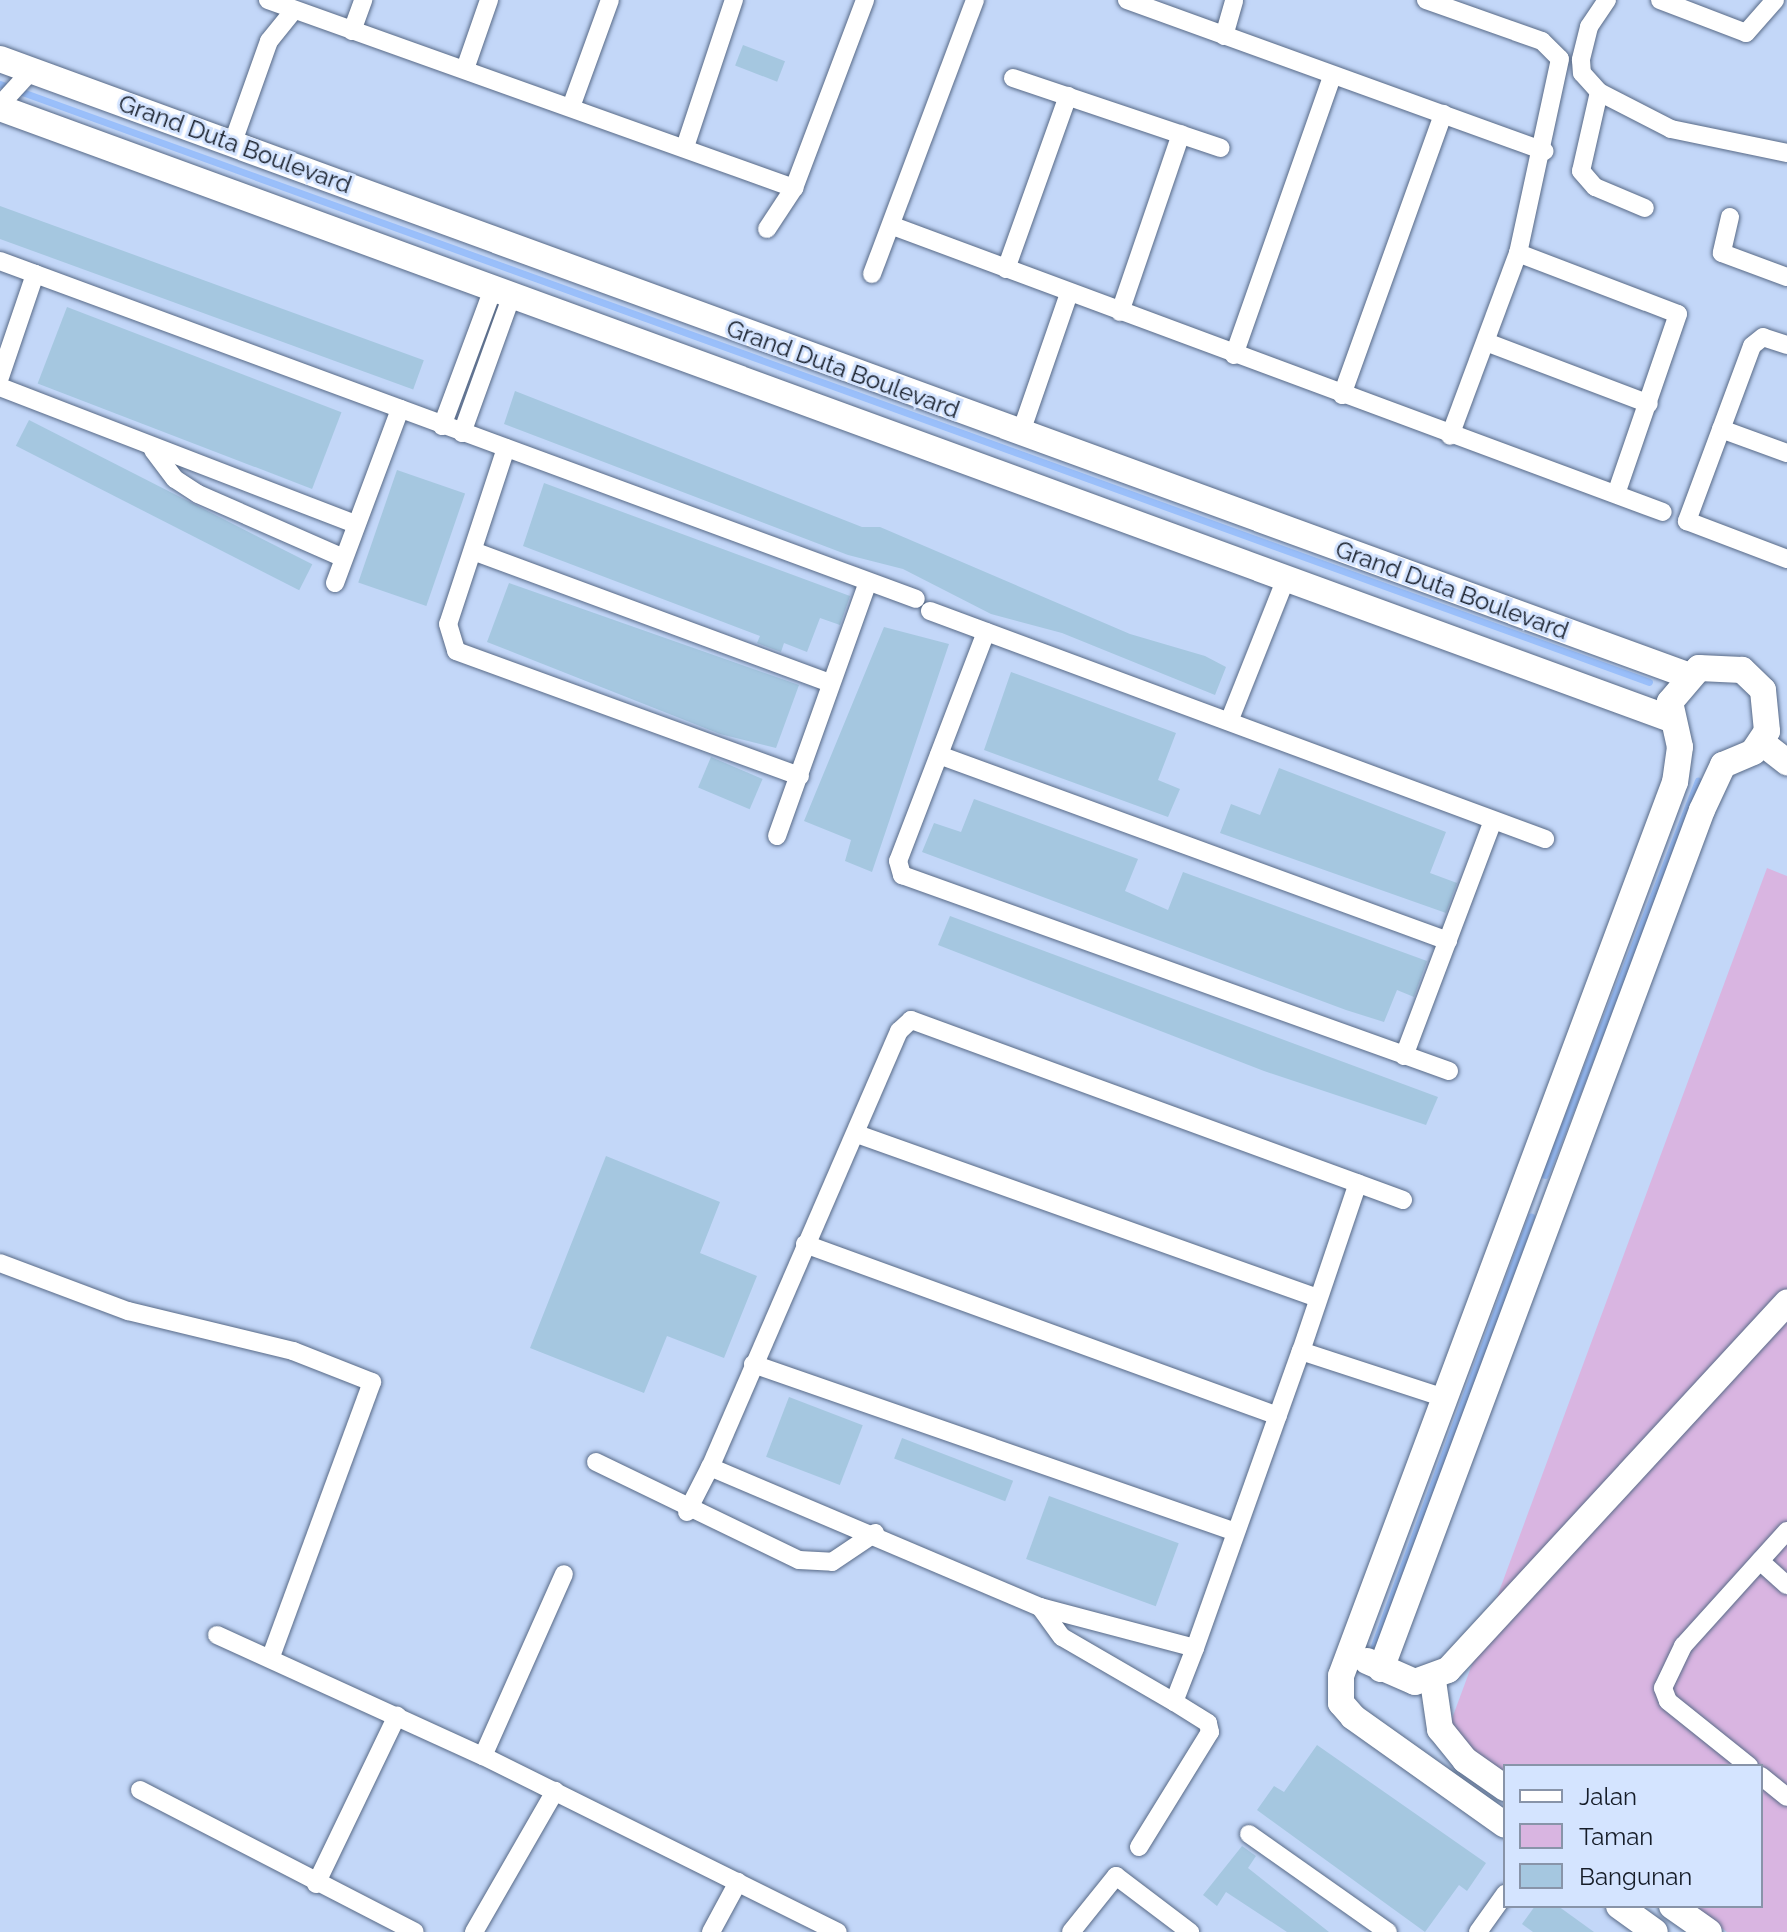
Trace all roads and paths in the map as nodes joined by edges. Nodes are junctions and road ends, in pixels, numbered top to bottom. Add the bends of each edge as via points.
1 (268, 0) edge
2 (363, 0) edge
3 (489, 0) edge
4 (610, 0) edge
5 (734, 0) edge
6 (865, 0) edge
7 (975, 0) edge
8 (1127, 0) edge
9 (1234, 0) edge
10 (1426, 0) edge
11 (1607, 0) edge
12 (1660, 0) edge
13 (1775, 0) edge
14 (294, 10) junction
15 (352, 31) junction
16 (1224, 36) junction
17 (0, 59) edge
18 (465, 69) junction
19 (27, 75) junction
20 (1332, 76) junction
21 (1013, 78) dead end
22 (1599, 92) junction
23 (1068, 96) junction
24 (3, 103) edge
25 (571, 107) junction
26 (1443, 114) junction
27 (1181, 134) junction
28 (233, 142) junction
29 (685, 147) junction
30 (1221, 148) dead end
31 (1545, 151) junction
32 (1787, 153) edge
33 (794, 188) junction
34 (1645, 208) dead end
35 (1730, 217) dead end
36 (893, 226) junction
37 (767, 229) dead end
38 (1518, 253) junction
39 (0, 261) edge
40 (1006, 269) junction
41 (35, 274) junction
42 (872, 274) dead end
43 (1787, 277) edge
44 (502, 292) junction
45 (1069, 293) junction
46 (1120, 312) junction
47 (1486, 342) junction
48 (1787, 345) edge
49 (1234, 355) junction
50 (777, 368) junction
51 (0, 377) edge
52 (0, 387) edge
53 (1342, 395) junction
54 (1649, 404) junction
55 (400, 409) junction
56 (442, 426) junction
57 (1721, 429) junction
58 (1021, 432) junction
59 (462, 433) junction
60 (1450, 436) junction
61 (506, 448) junction
62 (153, 450) junction
63 (1787, 453) edge
64 (1616, 494) junction
65 (1663, 512) dead end
66 (355, 524) junction
67 (473, 551) junction
68 (344, 558) junction
69 (1787, 559) edge
70 (1287, 576) junction
71 (868, 582) junction
72 (335, 583) dead end
73 (986, 632) junction
74 (1687, 675) junction
75 (830, 683) junction
76 (1668, 718) junction
77 (1230, 719) junction
78 (1761, 742) junction
79 (939, 755) junction
80 (1787, 762) edge
81 (800, 776) junction
82 (1493, 821) junction
83 (777, 836) dead end
84 (1545, 839) dead end
85 (1448, 941) junction
86 (1404, 1056) junction
87 (1449, 1071) dead end
88 (857, 1134) junction
89 (1358, 1183) junction
90 (1537, 1193) junction
91 (1403, 1200) dead end
92 (805, 1244) junction
93 (0, 1263) edge
94 (1318, 1298) junction
95 (1787, 1303) edge
96 (1301, 1351) junction
97 (753, 1364) junction
98 (1445, 1398) junction
99 (1278, 1416) junction
100 (596, 1462) dead end
101 (710, 1467) junction
102 (687, 1512) junction
103 (1787, 1531) edge
104 (1236, 1532) junction
105 (875, 1533) junction
106 (1760, 1561) junction
107 (564, 1574) dead end
108 (1787, 1585) edge
109 (1040, 1607) junction
110 (217, 1635) dead end
111 (1195, 1648) junction
112 (1350, 1651) junction
113 (271, 1657) junction
114 (1381, 1669) junction
115 (1433, 1681) junction
116 (1174, 1702) junction
117 (397, 1716) junction
118 (483, 1756) junction
119 (1747, 1764) edge
120 (1763, 1778) edge
121 (1503, 1787) edge
122 (140, 1790) dead end
123 (555, 1791) junction
124 (1787, 1797) edge
125 (1503, 1824) edge
126 (1249, 1834) dead end
127 (1139, 1847) dead end
128 (738, 1882) junction
129 (316, 1884) junction
130 (1503, 1897) edge
131 (1622, 1908) edge
132 (1675, 1908) edge
133 (415, 1932) edge
134 (474, 1932) edge
135 (711, 1932) edge
136 (838, 1932) edge
137 (1071, 1932) edge
138 (1190, 1932) edge
139 (1388, 1932) edge
140 (1478, 1932) edge
141 (1655, 1932) edge
142 (1709, 1932) edge

1 - 14 street
2 - 15 street
3 - 18 street
4 - 25 street
5 - 29 street
6 - 33 street
7 - 36 street
8 - 16 street
9 - 16 street
10 - 31 street via 1553,48 1560,71
11 - 22 street via 1589,27 1581,60 1582,73
12 - 13 street via 1746,33
14 - 15 street
14 - 28 street via 269,41
15 - 18 street
16 - 20 street
17 - 19 street, Grand Duta Boulevard
18 - 25 street
19 - 24 street
19 - 28 street, Grand Duta Boulevard
20 - 26 street
20 - 49 street
21 - 23 street
22 - 32 street via 1671,129
22 - 34 street via 1581,171 1595,187
23 - 27 street
23 - 40 street
24 - 44 street, Grand Duta Boulevard
25 - 29 street
26 - 31 street
26 - 53 street
27 - 30 street
27 - 46 street
28 - 50 street, Grand Duta Boulevard
29 - 33 street
31 - 38 street
33 - 37 street
35 - 43 street via 1722,253
36 - 40 street
36 - 42 street
38 - 47 street
38 - 54 street via 1678,314
39 - 41 street
40 - 45 street
41 - 51 street
41 - 55 street
44 - 50 street, Grand Duta Boulevard
44 - 56 street
44 - 59 street
45 - 46 street
45 - 58 street
46 - 49 street
47 - 54 street
47 - 60 street
48 - 57 street via 1756,340
49 - 53 street
50 - 58 street, Grand Duta Boulevard
50 - 70 street, Grand Duta Boulevard
52 - 62 street
53 - 60 street
54 - 64 street
55 - 56 street
55 - 66 street
56 - 59 street
57 - 63 street
57 - 69 street via 1687,521
58 - 74 street, Grand Duta Boulevard
59 - 61 street
60 - 64 street
61 - 67 street
61 - 71 street
62 - 66 street
62 - 68 street via 175,479 198,494
64 - 65 street
66 - 68 street
67 - 75 street
67 - 81 street via 448,624 456,651
68 - 72 street
70 - 76 street, Grand Duta Boulevard
70 - 77 street
71 - 73 street
71 - 75 street
73 - 77 street
73 - 79 street
74 - 76 street
74 - 78 street via 1728,665 1753,678 1768,703
75 - 81 street
76 - 90 street via 1680,747 1675,782
77 - 82 street
78 - 80 street
78 - 90 street via 1723,765
79 - 85 street
79 - 86 street via 898,861 902,875
81 - 83 street
82 - 84 street
82 - 85 street
85 - 86 street
86 - 87 street
88 - 89 street via 899,1031 924,1021
88 - 92 street
88 - 94 street
89 - 91 street
89 - 94 street
90 - 98 street
90 - 114 street
92 - 97 street
92 - 99 street
93 - 113 street via 128,1311 293,1351 370,1379 372,1392
94 - 96 street
95 - 115 street
96 - 98 street
96 - 99 street
97 - 101 street
97 - 104 street
98 - 112 street
99 - 104 street
100 - 102 street
101 - 102 street
101 - 105 street
102 - 105 street via 814,1564 850,1555
103 - 106 street
104 - 111 street
105 - 109 street
106 - 108 street
106 - 119 street via 1683,1646 1663,1688 1668,1701
107 - 118 street
109 - 111 street
109 - 116 street via 1062,1637
110 - 113 street
111 - 116 street
112 - 114 street
112 - 125 street via 1341,1703 1353,1717
113 - 117 street
114 - 115 street via 1405,1680
115 - 121 street via 1440,1729 1465,1760
116 - 127 street via 1208,1723 1210,1732
117 - 118 street
117 - 129 street
118 - 123 street
120 - 124 street
122 - 129 street
123 - 128 street
123 - 134 street
126 - 139 street
128 - 135 street
128 - 136 street
129 - 133 street
130 - 140 street
131 - 141 street
132 - 142 street
137 - 138 street via 1116,1876

